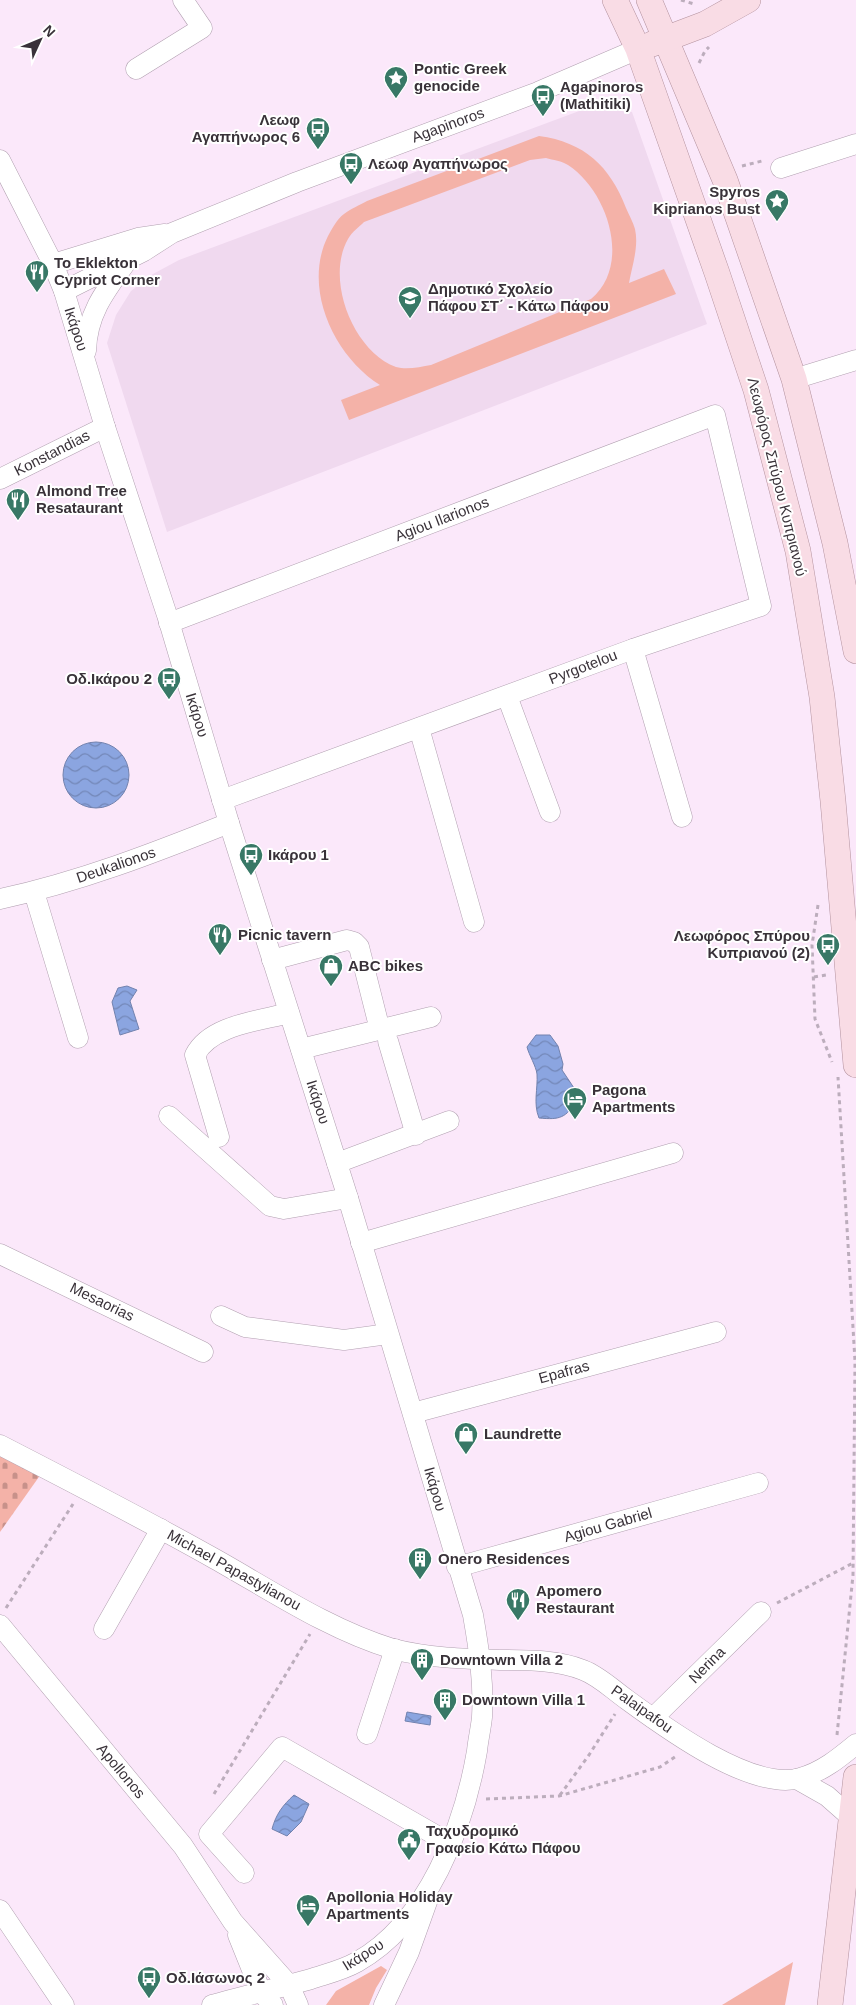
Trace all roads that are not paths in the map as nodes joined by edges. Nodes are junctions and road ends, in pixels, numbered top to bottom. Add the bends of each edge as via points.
1 (183, 0) edge
2 (614, 0) edge
3 (649, 0) edge
4 (748, 0) edge
5 (667, 39) junction
6 (638, 49) junction
7 (136, 69) dead end
8 (856, 144) edge
9 (0, 160) edge
10 (781, 168) dead end
11 (172, 233) junction
12 (128, 260) junction
13 (54, 264) junction
14 (64, 291) junction
15 (86, 360) junction
16 (856, 360) edge
17 (794, 379) junction
18 (714, 415) joint
19 (104, 427) junction
20 (0, 479) edge
21 (169, 623) junction
22 (633, 649) junction
23 (856, 651) edge
24 (507, 696) junction
25 (419, 728) junction
26 (222, 800) junction
27 (550, 812) dead end
28 (682, 817) dead end
29 (229, 823) junction
30 (34, 892) junction
31 (0, 899) edge
32 (474, 922) dead end
33 (272, 960) junction
34 (289, 1013) junction
35 (432, 1017) dead end
36 (384, 1035) junction
37 (78, 1038) dead end
38 (301, 1049) junction
39 (856, 1066) edge
40 (169, 1116) dead end
41 (449, 1121) dead end
42 (416, 1135) junction
43 (219, 1137) dead end
44 (673, 1153) dead end
45 (337, 1163) junction
46 (348, 1198) junction
47 (361, 1243) junction
48 (0, 1254) edge
49 (221, 1316) dead end
50 (716, 1332) dead end
51 (388, 1334) junction
52 (203, 1352) dead end
53 (413, 1413) junction
54 (0, 1445) edge
55 (758, 1483) dead end
56 (161, 1529) junction
57 (458, 1567) junction
58 (761, 1612) road end
59 (1, 1619) edge
60 (104, 1629) dead end
61 (395, 1649) junction
62 (480, 1659) junction
63 (653, 1718) junction
64 (367, 1734) dead end
65 (846, 1741) edge
66 (856, 1777) edge
67 (798, 1779) junction
68 (852, 1818) junction
69 (451, 1844) junction
70 (244, 1873) dead end
71 (437, 1874) junction
72 (0, 1910) edge
73 (233, 1922) junction
74 (289, 1985) junction
75 (267, 1998) edge
76 (64, 2005) edge
77 (212, 2005) edge
78 (298, 2005) edge
79 (384, 2005) edge
80 (830, 2005) edge

1 - 7 street via 202,28
2 - 6 main road, Λεωφόρος Σπύρου Κυπριανού
3 - 5 main road
4 - 5 main road, Agapinoros via 705,24
5 - 6 main road, Agapinoros
5 - 17 main road via 725,180
6 - 11 street, Agapinoros via 538,92 297,182
6 - 39 main road, Λεωφόρος Σπύρου Κυπριανού via 756,390 798,551 822,697
8 - 10 street
9 - 13 street, Ικάρου
11 - 12 street, Agapinoros
11 - 13 street, Agapinoros via 138,238
12 - 14 street, Agapinoros
12 - 15 street via 92,316 86,333
13 - 14 street, Ικάρου
14 - 15 street, Ικάρου
15 - 19 street, Ικάρου
16 - 17 street
17 - 23 main road via 835,543
18 - 21 street, Agiou Ilarionos
18 - 22 street, Pyrgotelou via 761,606
19 - 20 street, Konstandias
19 - 21 street, Ικάρου
21 - 26 street, Ικάρου
22 - 24 street, Pyrgotelou
22 - 28 street
24 - 25 street, Pyrgotelou
24 - 27 street
25 - 26 street, Pyrgotelou
25 - 32 street
26 - 29 street, Ικάρου
29 - 30 street, Deukalionos via 144,856
29 - 33 street, Ικάρου
30 - 31 street, Deukalionos
30 - 37 street
33 - 34 street, Ικάρου
33 - 36 street via 347,940 354,942 359,947
34 - 38 street, Ικάρου
34 - 43 street via 224,1030 207,1039 195,1055
35 - 36 street
36 - 38 street
36 - 42 street
38 - 45 street, Ικάρου
40 - 46 street via 270,1206 284,1209
41 - 42 street
42 - 45 street
44 - 47 street
45 - 46 street, Ικάρου
46 - 47 street, Ικάρου
47 - 51 street, Ικάρου
48 - 52 street, Mesaorias
49 - 51 street via 245,1327 344,1340
50 - 53 street, Epafras
51 - 53 street, Ικάρου
53 - 57 street, Ικάρου
54 - 56 street, Michael Papastylianou
55 - 57 street, Agiou Gabriel
56 - 60 street
56 - 61 street, Michael Papastylianou via 320,1618
57 - 62 street, Ικάρου via 473,1616
58 - 63 street, Nerina
59 - 73 street, Apollonos via 183,1846
61 - 62 street, Michael Papastylianou
61 - 64 street
62 - 63 street, Palaipafou via 528,1660 581,1669 597,1676
62 - 69 street, Ικάρου via 482,1718 472,1777
63 - 67 street, Palaipafou via 730,1765 771,1779
65 - 67 street via 826,1767
66 - 68 main road
67 - 68 street via 826,1796
68 - 80 main road
69 - 70 street via 282,1747 209,1834
69 - 71 street, Ικάρου
71 - 74 street, Ικάρου via 398,1929 374,1952 334,1972
71 - 79 street via 409,1952
72 - 76 street
73 - 74 street, Apollonos
73 - 75 street, Apollonos
74 - 75 street, Ικάρου
74 - 78 street, Apollonos
75 - 77 street, Ικάρου

